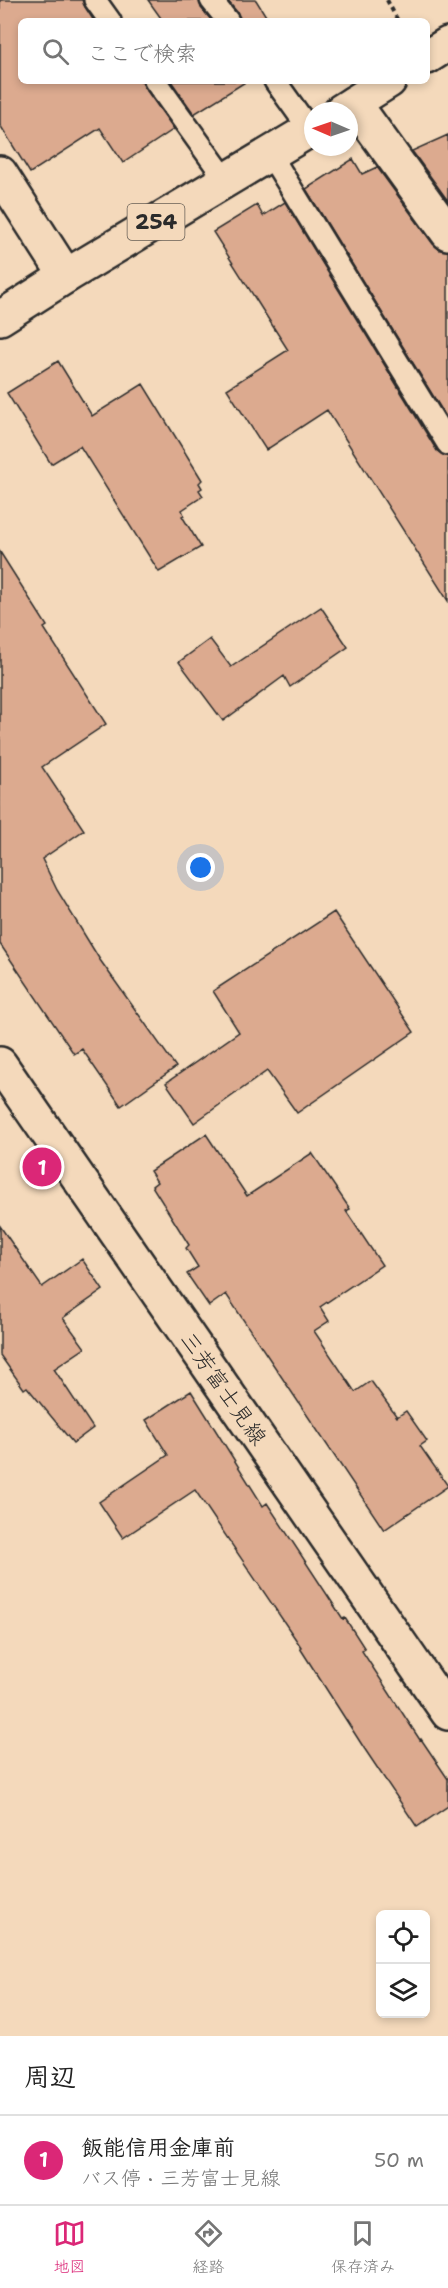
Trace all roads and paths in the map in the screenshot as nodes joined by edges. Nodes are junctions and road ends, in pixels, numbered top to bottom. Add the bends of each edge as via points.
1 (94, 0) edge
2 (212, 0) edge
3 (387, 0) edge
4 (108, 18) edge
5 (226, 18) edge
6 (396, 18) edge
7 (448, 44) edge
8 (430, 55) edge
9 (156, 84) edge
10 (277, 84) edge
11 (384, 84) edge
12 (356, 102) edge
13 (304, 120) edge
14 (358, 120) edge
15 (304, 133) edge
16 (270, 154) junction
17 (0, 173) edge
18 (226, 180) junction
19 (448, 233) edge
20 (66, 276) junction
21 (0, 318) edge
22 (448, 444) edge
23 (0, 1064) edge
24 (448, 1713) edge

1 - 4 lane
2 - 5 lane
3 - 6 path
7 - 8 main road
9 - 18 lane
10 - 13 lane
11 - 12 main road
14 - 19 main road
15 - 16 main road, 254
16 - 18 main road, 254
16 - 22 lane
17 - 20 main road
18 - 20 main road, 254
20 - 21 main road, 254
23 - 24 main road, 三芳富士見線

